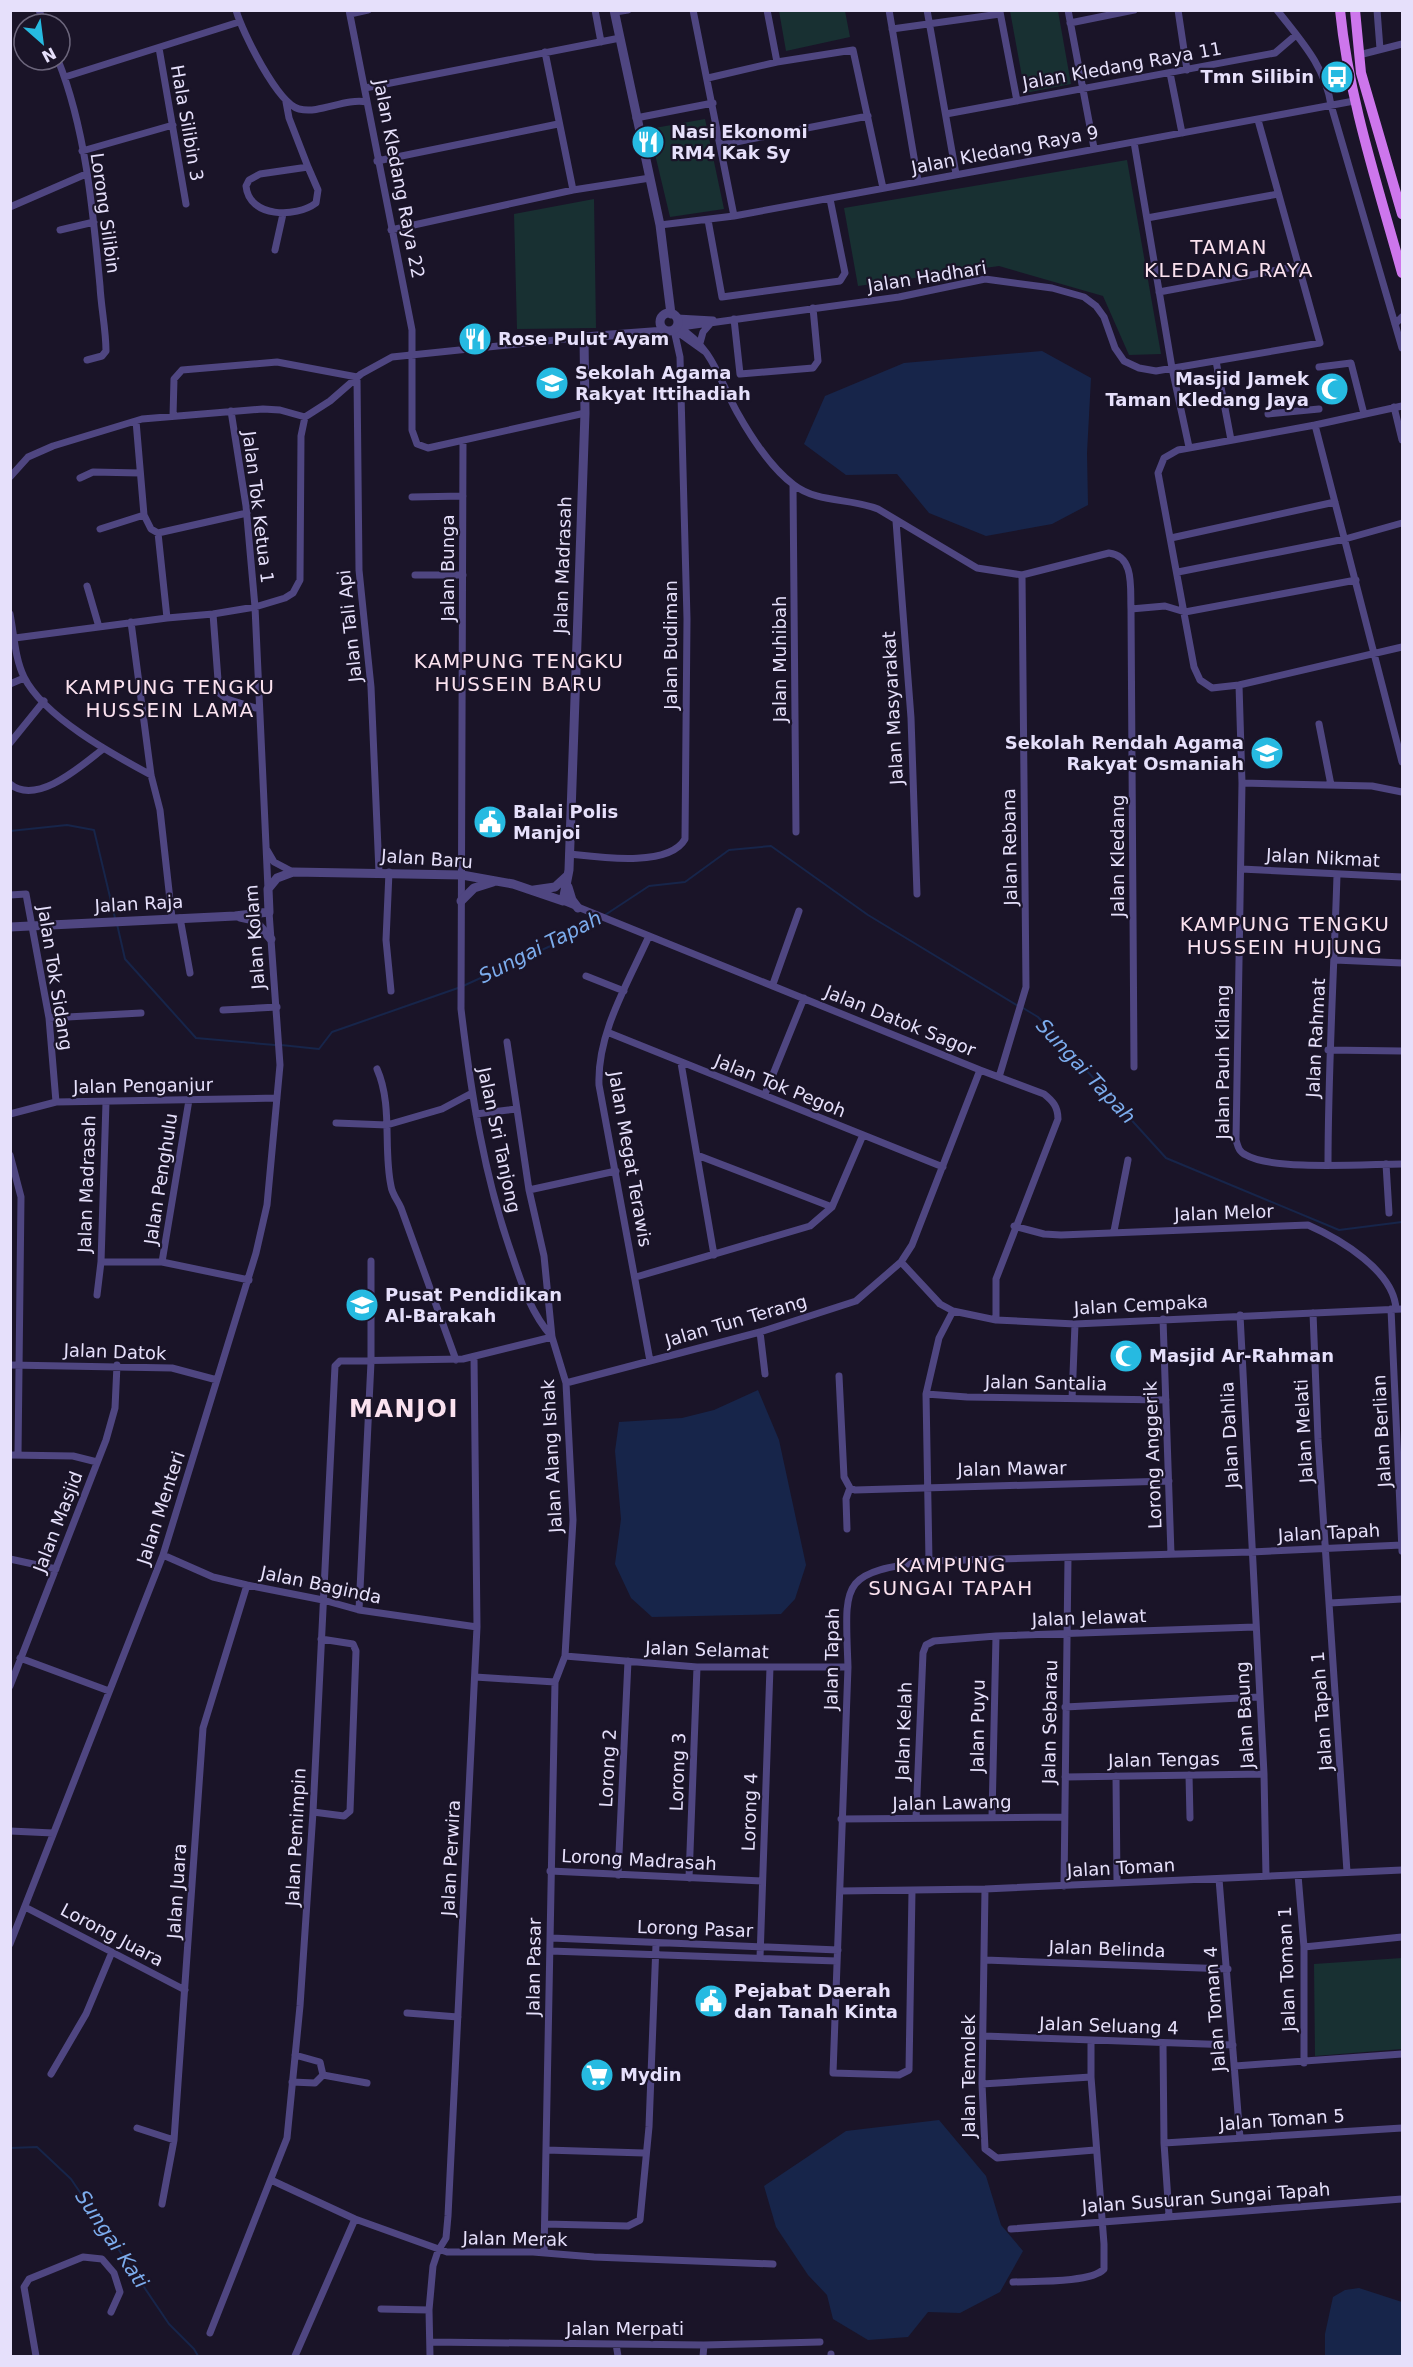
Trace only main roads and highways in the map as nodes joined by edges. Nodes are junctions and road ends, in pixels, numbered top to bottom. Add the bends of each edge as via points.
1 (1340, 10) edge
2 (1354, 10) edge
3 (1402, 214) edge
4 (1402, 273) edge

1 - 4 main road via 1354,101
2 - 3 main road via 1361,73

